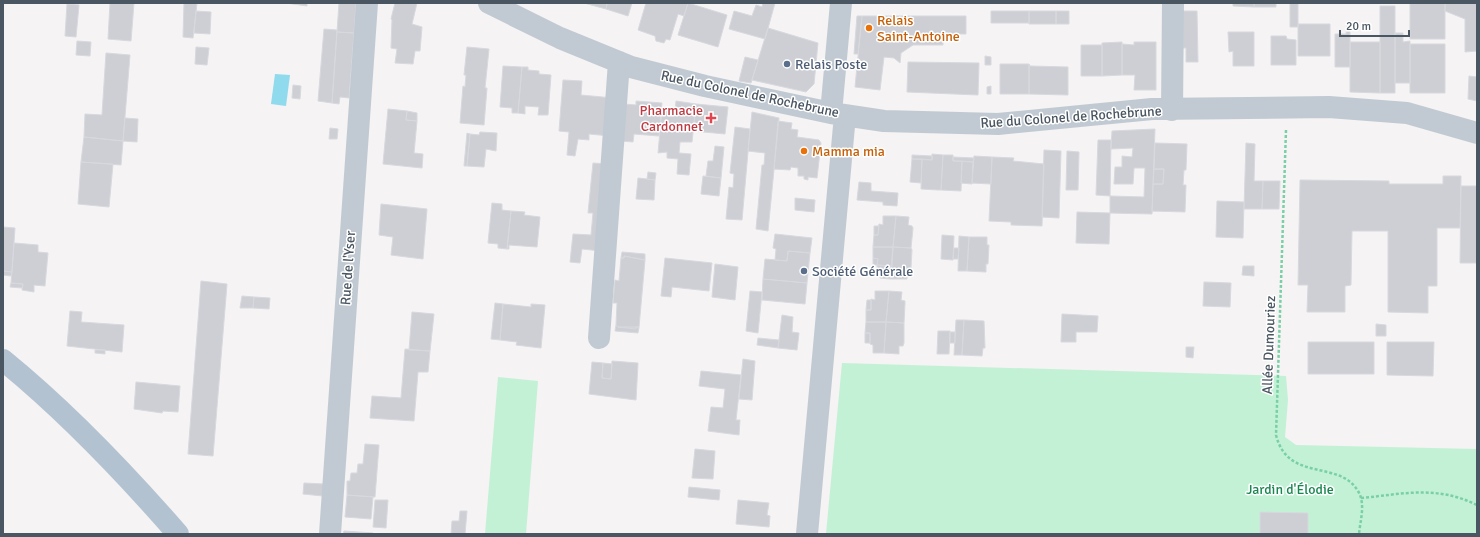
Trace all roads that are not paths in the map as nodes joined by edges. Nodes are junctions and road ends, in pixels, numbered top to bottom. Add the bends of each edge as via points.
1 (367, 3) edge
2 (489, 3) edge
3 (841, 3) edge
4 (1173, 3) edge
5 (619, 62) junction
6 (1172, 110) junction
7 (838, 114) junction
8 (1477, 133) edge
9 (599, 338) dead end
10 (3, 360) edge
11 (178, 534) edge
12 (330, 534) edge
13 (807, 534) edge

1 - 12 street, Rue de l'Yser
2 - 5 street, Rue du Colonel de Rochebrune via 560,38
3 - 7 street
4 - 6 street
5 - 7 street, Rue du Colonel de Rochebrune via 705,86
5 - 9 street
6 - 7 street, Rue du Colonel de Rochebrune via 1152,109 998,124 884,121
6 - 8 street, Rue du Colonel de Rochebrune via 1329,107 1407,113
7 - 13 street via 830,272
10 - 11 main road via 66,414 136,486

